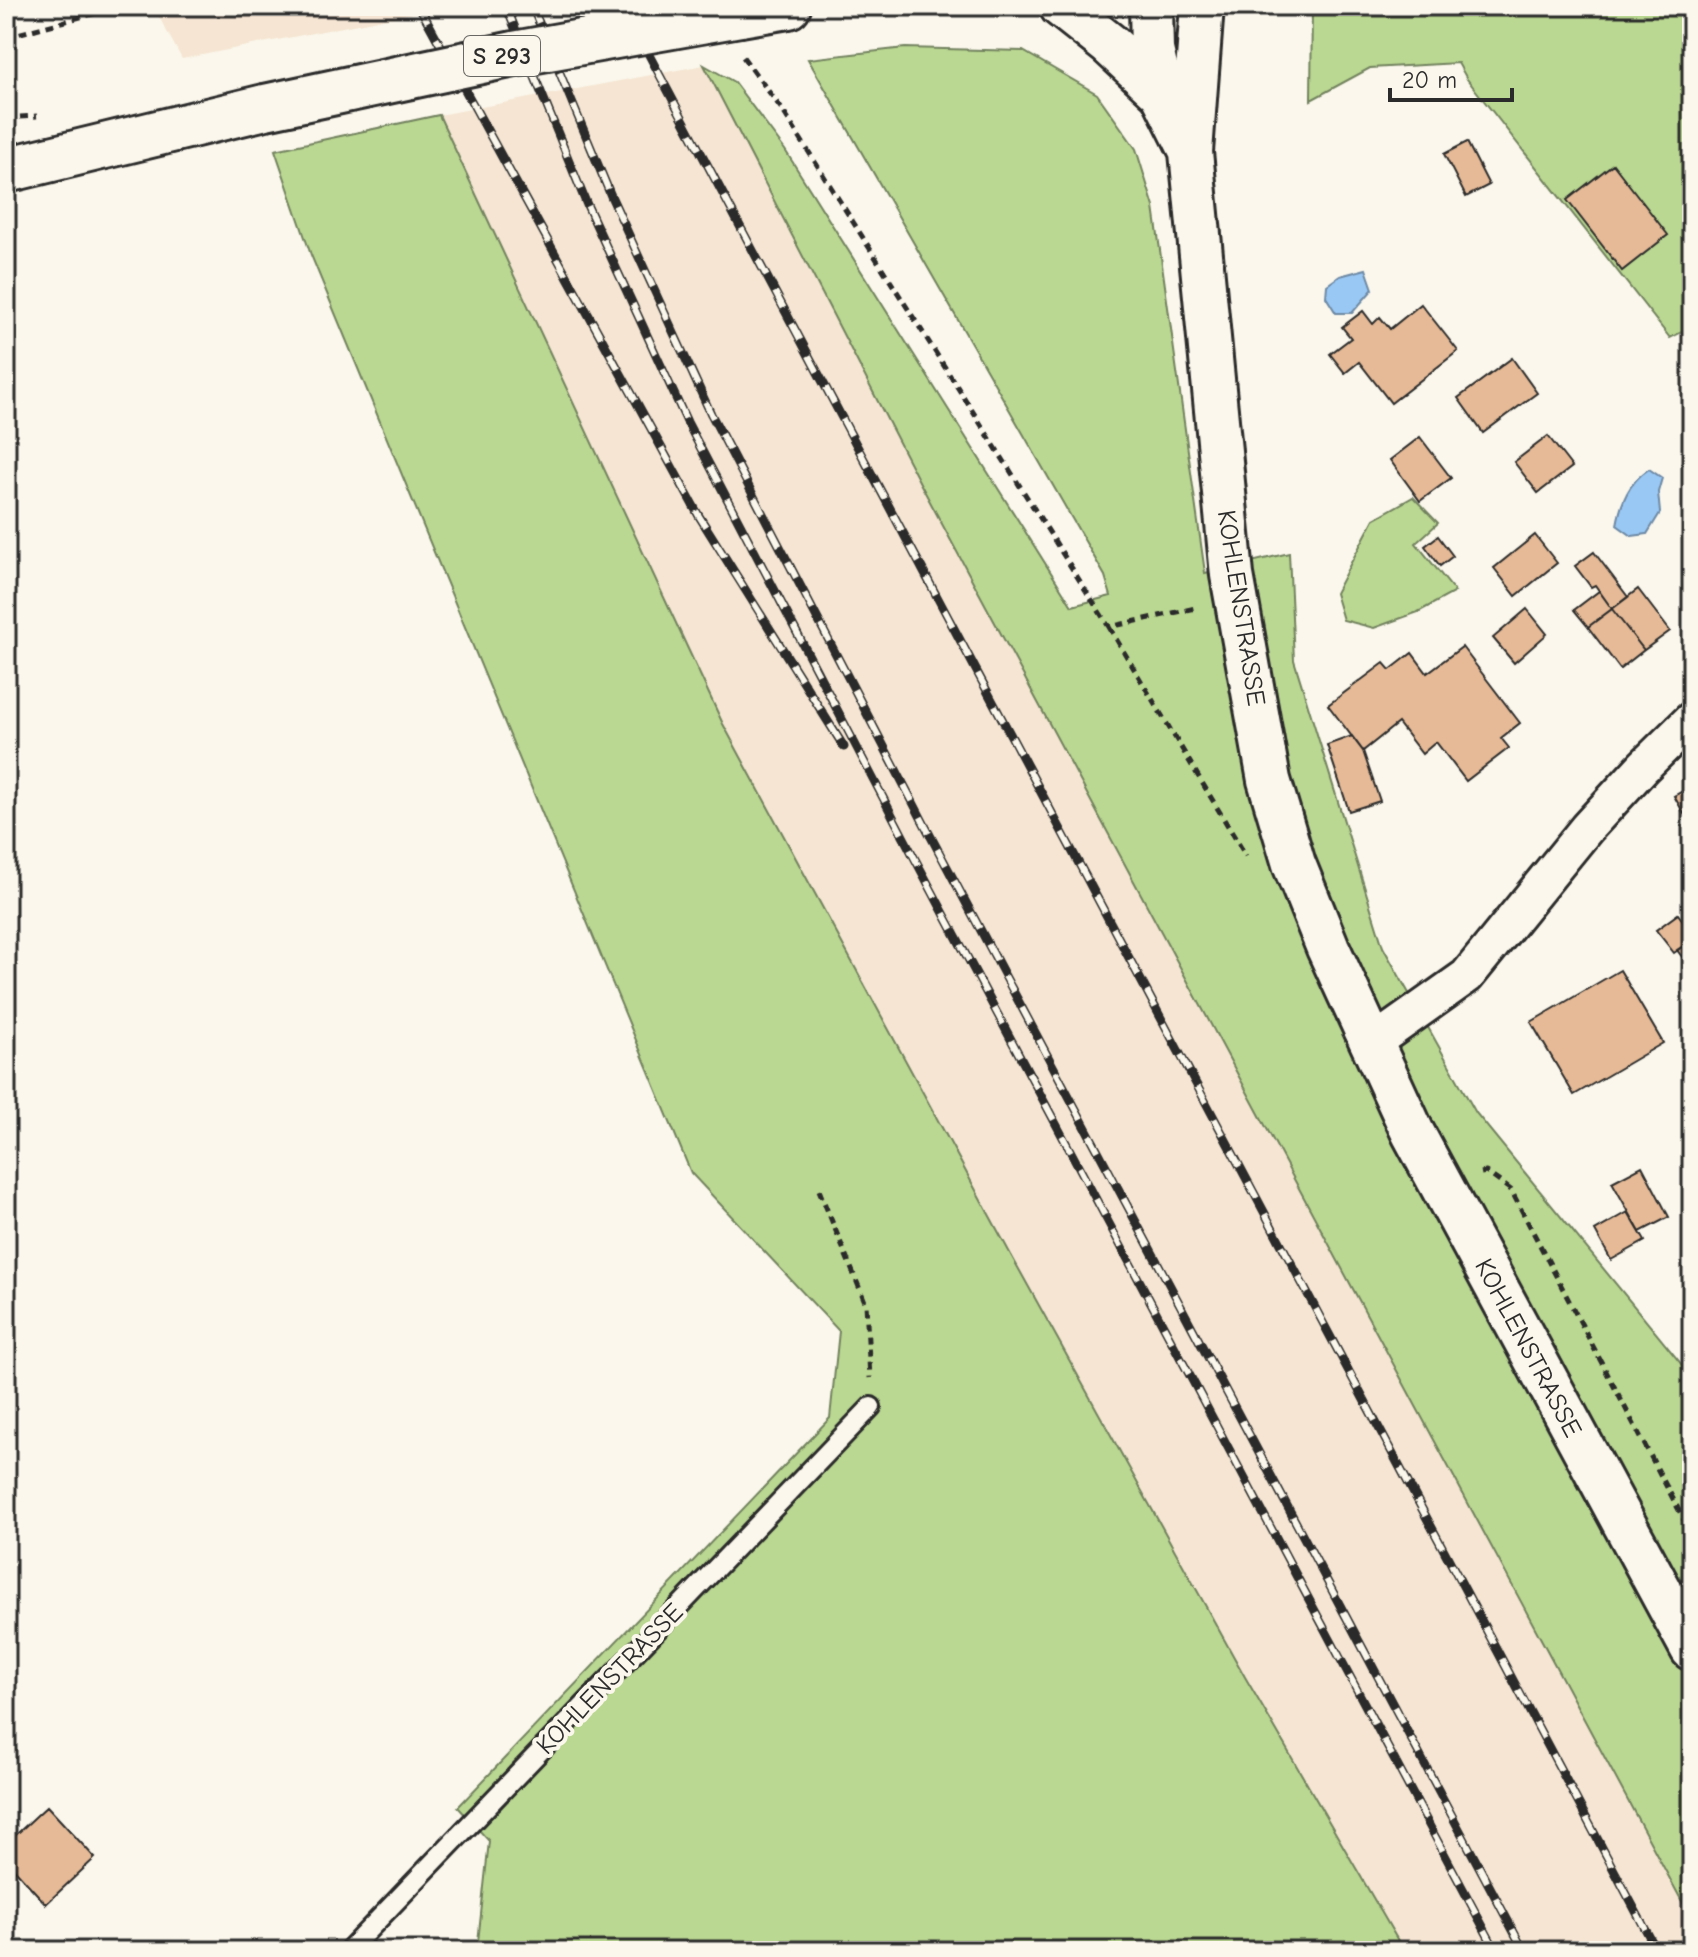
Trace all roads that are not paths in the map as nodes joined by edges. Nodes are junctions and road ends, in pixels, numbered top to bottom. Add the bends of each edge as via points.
1 (788, 6) edge
2 (1061, 6) edge
3 (1151, 6) edge
4 (1202, 6) edge
5 (1162, 93) junction
6 (1191, 152) junction
7 (6, 170) edge
8 (1692, 719) edge
9 (1370, 1045) junction
10 (871, 1407) road end
11 (1692, 1649) edge
12 (348, 1951) edge

1 - 7 main road, S 293, bridge via 739,30 514,54
2 - 5 street
3 - 5 street, KOHLENSTRASSE via 1152,50
4 - 6 street, KOHLENSTRASSE
5 - 6 street, KOHLENSTRASSE
6 - 9 street, KOHLENSTRASSE via 1224,511 1269,780 1294,864
8 - 9 street via 1587,828 1467,976
9 - 11 street, KOHLENSTRASSE
10 - 12 lane, KOHLENSTRASSE

